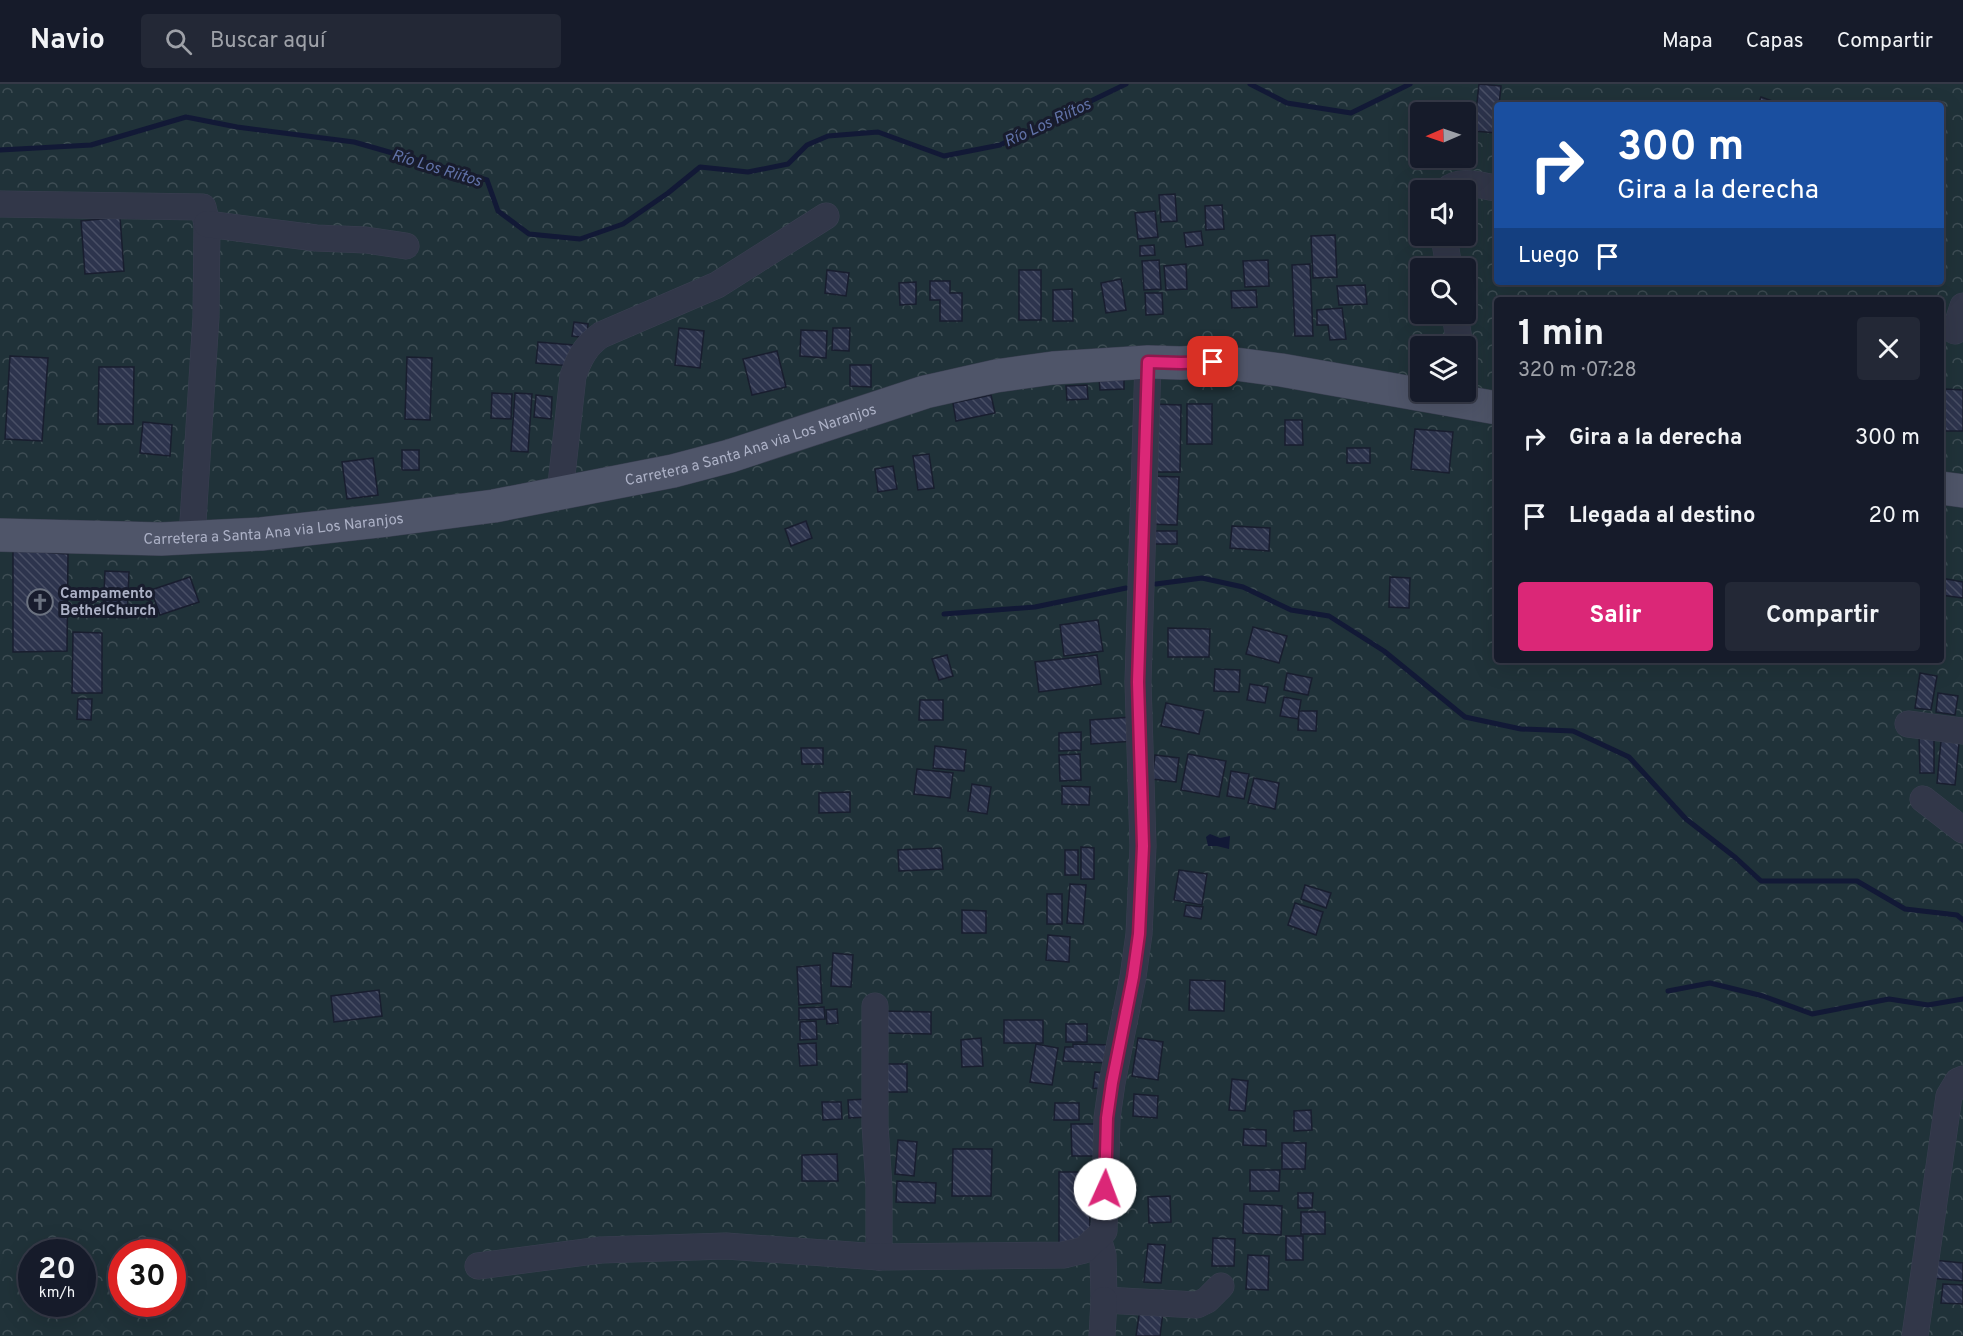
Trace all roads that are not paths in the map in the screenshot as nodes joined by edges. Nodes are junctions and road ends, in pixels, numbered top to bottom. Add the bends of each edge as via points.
1 (1476, 185) edge
2 (1494, 188) edge
3 (0, 204) edge
4 (826, 216) dead end
5 (207, 224) junction
6 (406, 246) dead end
7 (1963, 306) edge
8 (1953, 331) edge
9 (1148, 362) junction
10 (1477, 398) edge
11 (1944, 488) edge
12 (1963, 491) edge
13 (560, 494) junction
14 (0, 535) edge
15 (192, 537) junction
16 (1908, 724) dead end
17 (1963, 731) edge
18 (1923, 799) dead end
19 (1963, 830) edge
20 (875, 1006) dead end
21 (1963, 1079) edge
22 (1098, 1238) junction
23 (879, 1257) junction
24 (478, 1266) dead end
25 (1221, 1286) dead end
26 (1104, 1300) junction
27 (1102, 1336) edge
28 (1915, 1336) edge

1 - 2 street
3 - 5 street via 203,207
4 - 13 street via 717,285 589,343 573,376
5 - 6 street
5 - 15 street via 206,317
7 - 8 street
9 - 10 main road, Carretera a Santa Ana via Los Naranjos via 1213,362
9 - 13 main road, Carretera a Santa Ana via Los Naranjos via 996,376 925,392 718,459
9 - 22 street via 1138,682 1143,846 1139,934 1107,1118 1104,1231
11 - 12 main road
13 - 15 main road, Carretera a Santa Ana via Los Naranjos via 387,520 261,534
14 - 15 main road, Carretera a Santa Ana via Los Naranjos
16 - 17 street
18 - 19 street
20 - 23 street
21 - 28 street via 1949,1096
22 - 23 street via 1084,1250 1064,1255
22 - 26 street via 1103,1255
23 - 24 street via 726,1246 601,1250
25 - 26 street via 1197,1305
26 - 27 street

